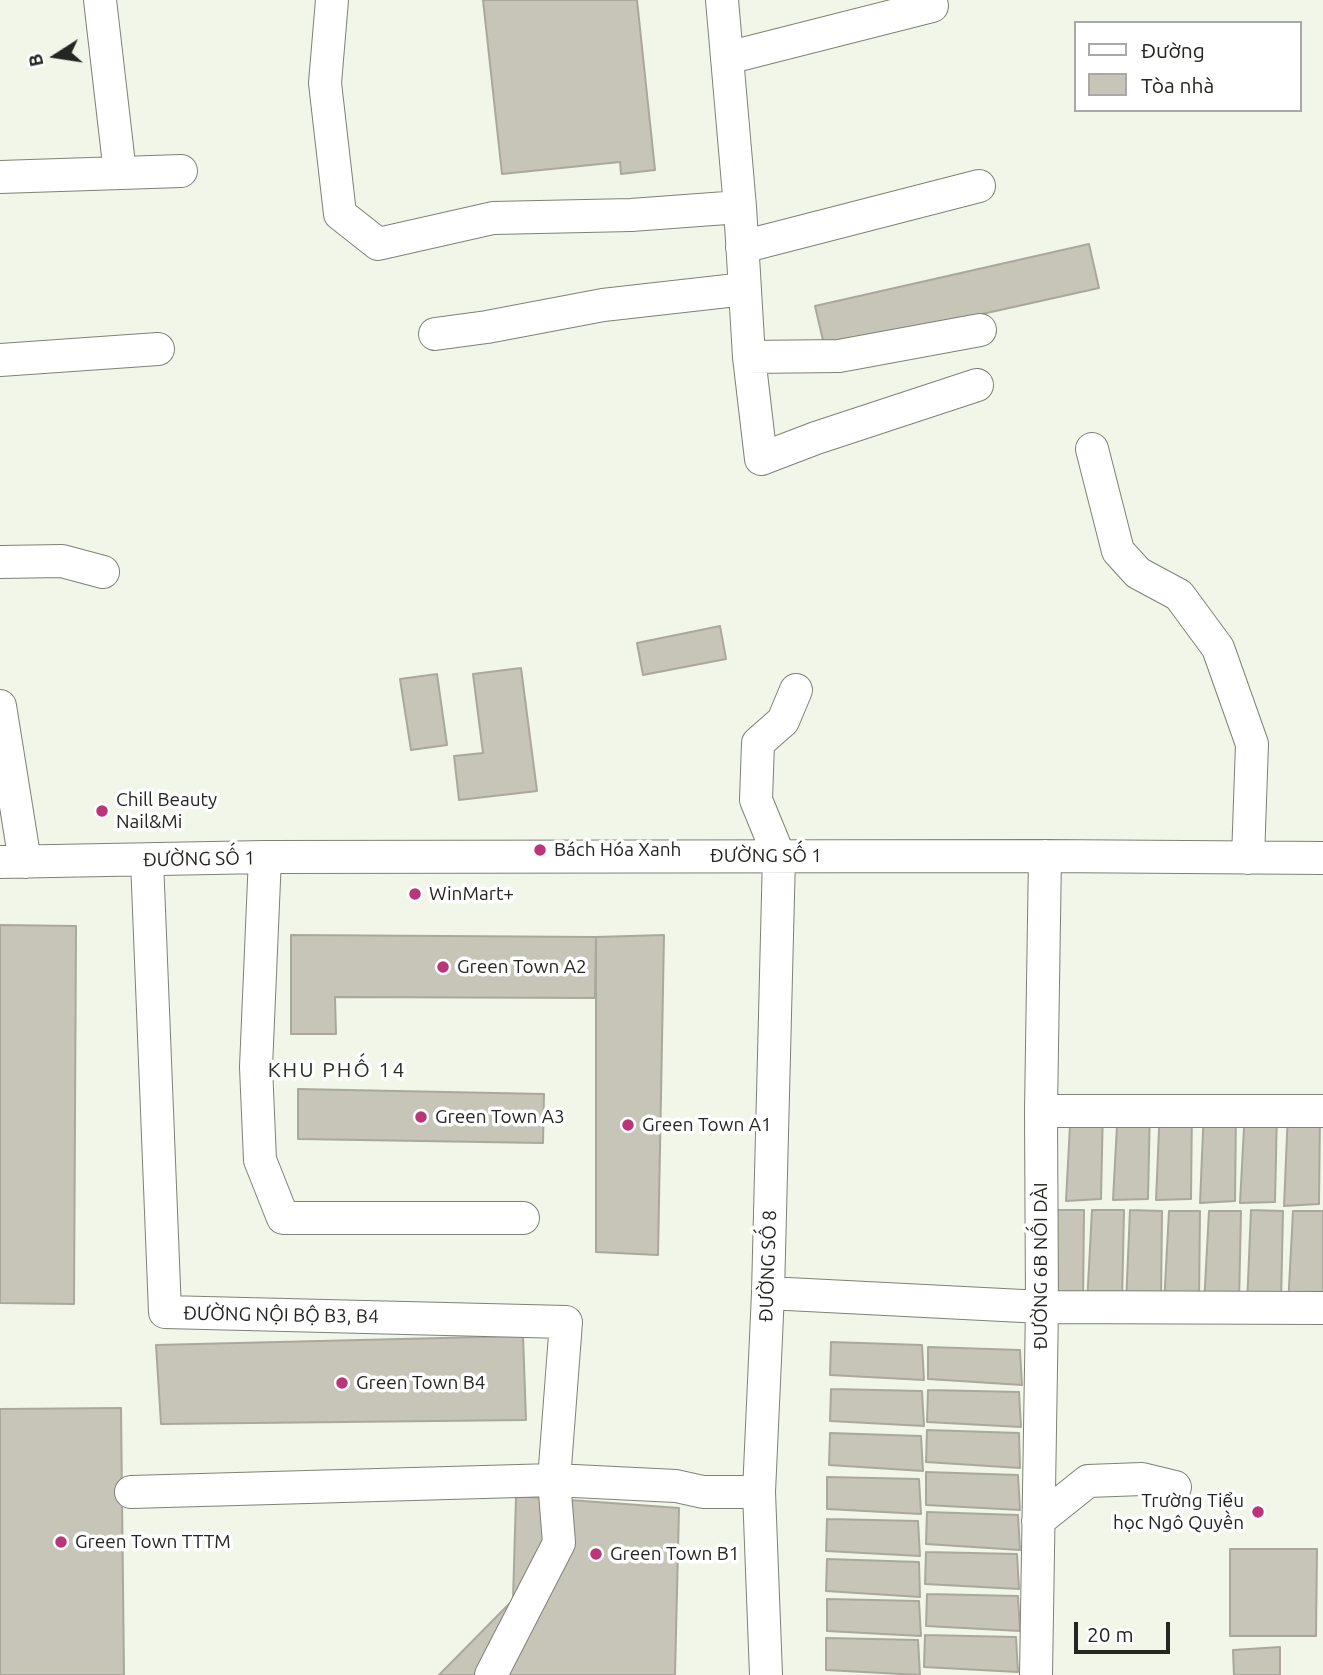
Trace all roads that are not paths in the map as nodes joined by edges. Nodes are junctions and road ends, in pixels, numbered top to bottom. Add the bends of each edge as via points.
1 (100, 0) edge
2 (332, 0) edge
3 (722, 0) edge
4 (932, 6) dead end
5 (727, 58) junction
6 (181, 171) dead end
7 (120, 173) junction
8 (0, 177) edge
9 (979, 186) dead end
10 (740, 207) junction
11 (742, 247) junction
12 (745, 289) junction
13 (980, 330) dead end
14 (435, 334) dead end
15 (158, 349) dead end
16 (749, 358) junction
17 (0, 360) edge
18 (977, 385) dead end
19 (1092, 449) dead end
20 (0, 562) edge
21 (103, 572) dead end
22 (796, 690) dead end
23 (0, 706) edge
24 (779, 856) junction
25 (1045, 856) junction
26 (265, 857) junction
27 (1248, 858) junction
28 (1323, 858) edge
29 (147, 860) junction
30 (13, 862) edge
31 (1041, 1111) junction
32 (1323, 1111) edge
33 (523, 1218) dead end
34 (768, 1293) junction
35 (1042, 1307) junction
36 (1323, 1308) edge
37 (554, 1480) junction
38 (1175, 1487) dead end
39 (131, 1492) dead end
40 (759, 1492) junction
41 (1038, 1521) junction
42 (491, 1675) edge
43 (766, 1675) edge
44 (1036, 1675) edge

1 - 7 street
2 - 10 street via 325,83 340,214 378,244 493,218
3 - 5 street
4 - 5 street
5 - 10 street
6 - 7 street
7 - 8 street
9 - 11 street
10 - 11 street
11 - 12 street
12 - 14 street via 603,305
12 - 16 street
13 - 16 street via 839,356
15 - 17 street
16 - 18 street via 761,459
19 - 27 street via 1118,551 1138,573 1179,595 1218,648 1252,744
20 - 21 street via 62,561
22 - 24 street via 783,721 758,743 756,800
23 - 30 street
24 - 25 street, ĐƯỜNG SỐ 1
24 - 26 street, ĐƯỜNG SỐ 1
24 - 34 street, ĐƯỜNG SỐ 8
25 - 27 street, ĐƯỜNG SỐ 1
25 - 31 street, ĐƯỜNG 6B NỐI DÀI
26 - 29 street, ĐƯỜNG SỐ 1
26 - 33 street via 256,1067 260,1160 283,1218
27 - 28 street, ĐƯỜNG SỐ 1
29 - 30 street, ĐƯỜNG SỐ 1
29 - 37 street, ĐƯỜNG NỘI BỘ B3, B4 via 165,1312 566,1322
31 - 32 street
31 - 35 street, ĐƯỜNG 6B NỐI DÀI
34 - 35 street
34 - 40 street, ĐƯỜNG SỐ 8
35 - 36 street
35 - 41 street, ĐƯỜNG 6B NỐI DÀI
37 - 39 street
37 - 40 street
37 - 42 street via 559,1543
38 - 41 street via 1142,1479 1088,1481
40 - 43 street, ĐƯỜNG SỐ 8
41 - 44 street, ĐƯỜNG 6B NỐI DÀI

